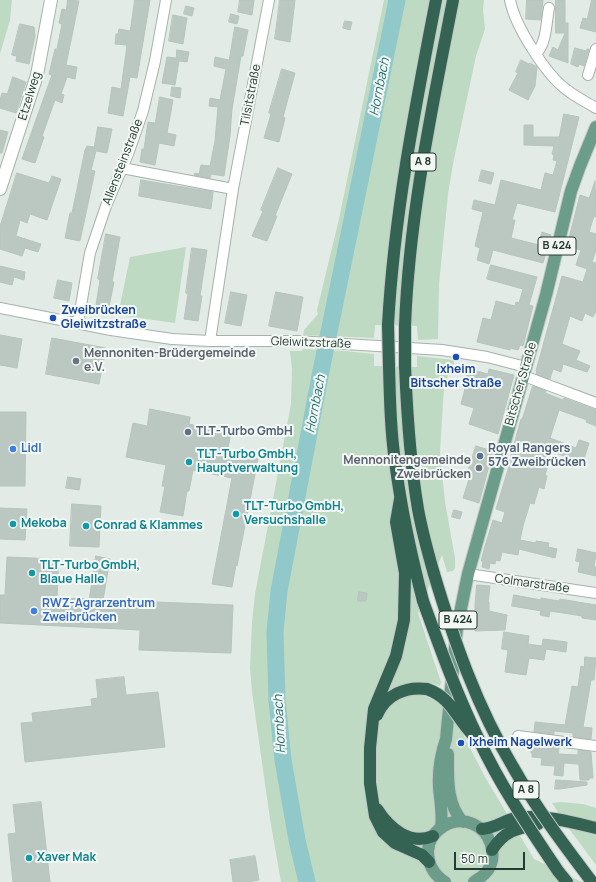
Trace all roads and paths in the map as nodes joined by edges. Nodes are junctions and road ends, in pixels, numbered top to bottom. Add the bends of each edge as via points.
1 (51, 0) edge
2 (166, 0) edge
3 (269, 0) edge
4 (436, 0) edge
5 (453, 0) edge
6 (510, 0) edge
7 (548, 8) dead end
8 (596, 49) edge
9 (536, 54) junction
10 (588, 75) dead end
11 (596, 108) edge
12 (596, 128) edge
13 (122, 168) junction
14 (0, 189) edge
15 (233, 189) junction
16 (0, 308) edge
17 (78, 323) junction
18 (210, 341) junction
19 (525, 371) junction
20 (596, 403) edge
21 (400, 499) junction
22 (468, 574) junction
23 (596, 593) edge
24 (371, 732) junction
25 (518, 736) dead end
26 (446, 739) junction
27 (479, 741) junction
28 (596, 746) edge
29 (373, 801) junction
30 (555, 820) junction
31 (463, 822) junction
32 (596, 828) edge
33 (482, 829) junction
34 (437, 832) junction
35 (492, 850) junction
36 (429, 862) junction
37 (488, 869) junction
38 (439, 880) edge
39 (474, 882) edge
40 (491, 882) edge
41 (567, 882) edge
42 (592, 882) edge

1 - 14 street, Etzelweg via 37,75
2 - 13 street, Allensteinstraße via 143,111
3 - 15 street, Tilsitstraße
4 - 21 highway, A 8, bridge via 405,165 391,278 388,366 390,411
5 - 42 highway, A 8, bridge via 422,164 407,282 407,412 418,509 434,574 456,644 488,721 533,800
6 - 9 street via 518,23
7 - 9 street via 544,40
8 - 10 street
9 - 11 street via 548,72 566,90
12 - 19 main road, Bitscher Straße / B 424 via 571,191
13 - 15 street
13 - 17 street, Allensteinstraße via 90,253
15 - 18 street, Tilsitstraße
16 - 17 street, Gleiwitzstraße
17 - 18 street, Gleiwitzstraße via 151,336
18 - 19 street, Gleiwitzstraße via 305,342 460,352 487,357
19 - 20 street, Gleiwitzstraße
19 - 22 main road, Bitscher Straße / B 424
21 - 24 highway via 396,522 404,573 404,620 396,656 374,709
21 - 27 highway, A 8, bridge via 423,601 444,661
22 - 23 street, Colmarstraße
22 - 26 main road, Bitscher Straße / B 424 via 457,628
24 - 27 highway, bridge via 378,712 388,699 401,691 416,688 427,689 447,700 459,720
24 - 29 highway via 369,773
25 - 28 street
26 - 31 main road, Bitscher Straße / B 424 via 450,794 456,813
26 - 34 main road, Bitscher Straße / B 424 via 439,780 442,818
27 - 41 highway, A 8, bridge via 506,792
29 - 34 highway via 388,823 410,838 426,839
29 - 36 highway via 376,821 383,832 395,843 422,855
30 - 32 highway
30 - 33 highway via 520,818
30 - 35 highway via 514,830 500,838
31 - 33 main road
31 - 34 main road via 451,823
33 - 35 main road
34 - 36 main road, Bitscher Straße via 428,848
35 - 37 main road
36 - 38 main road
37 - 39 main road
37 - 40 main road

